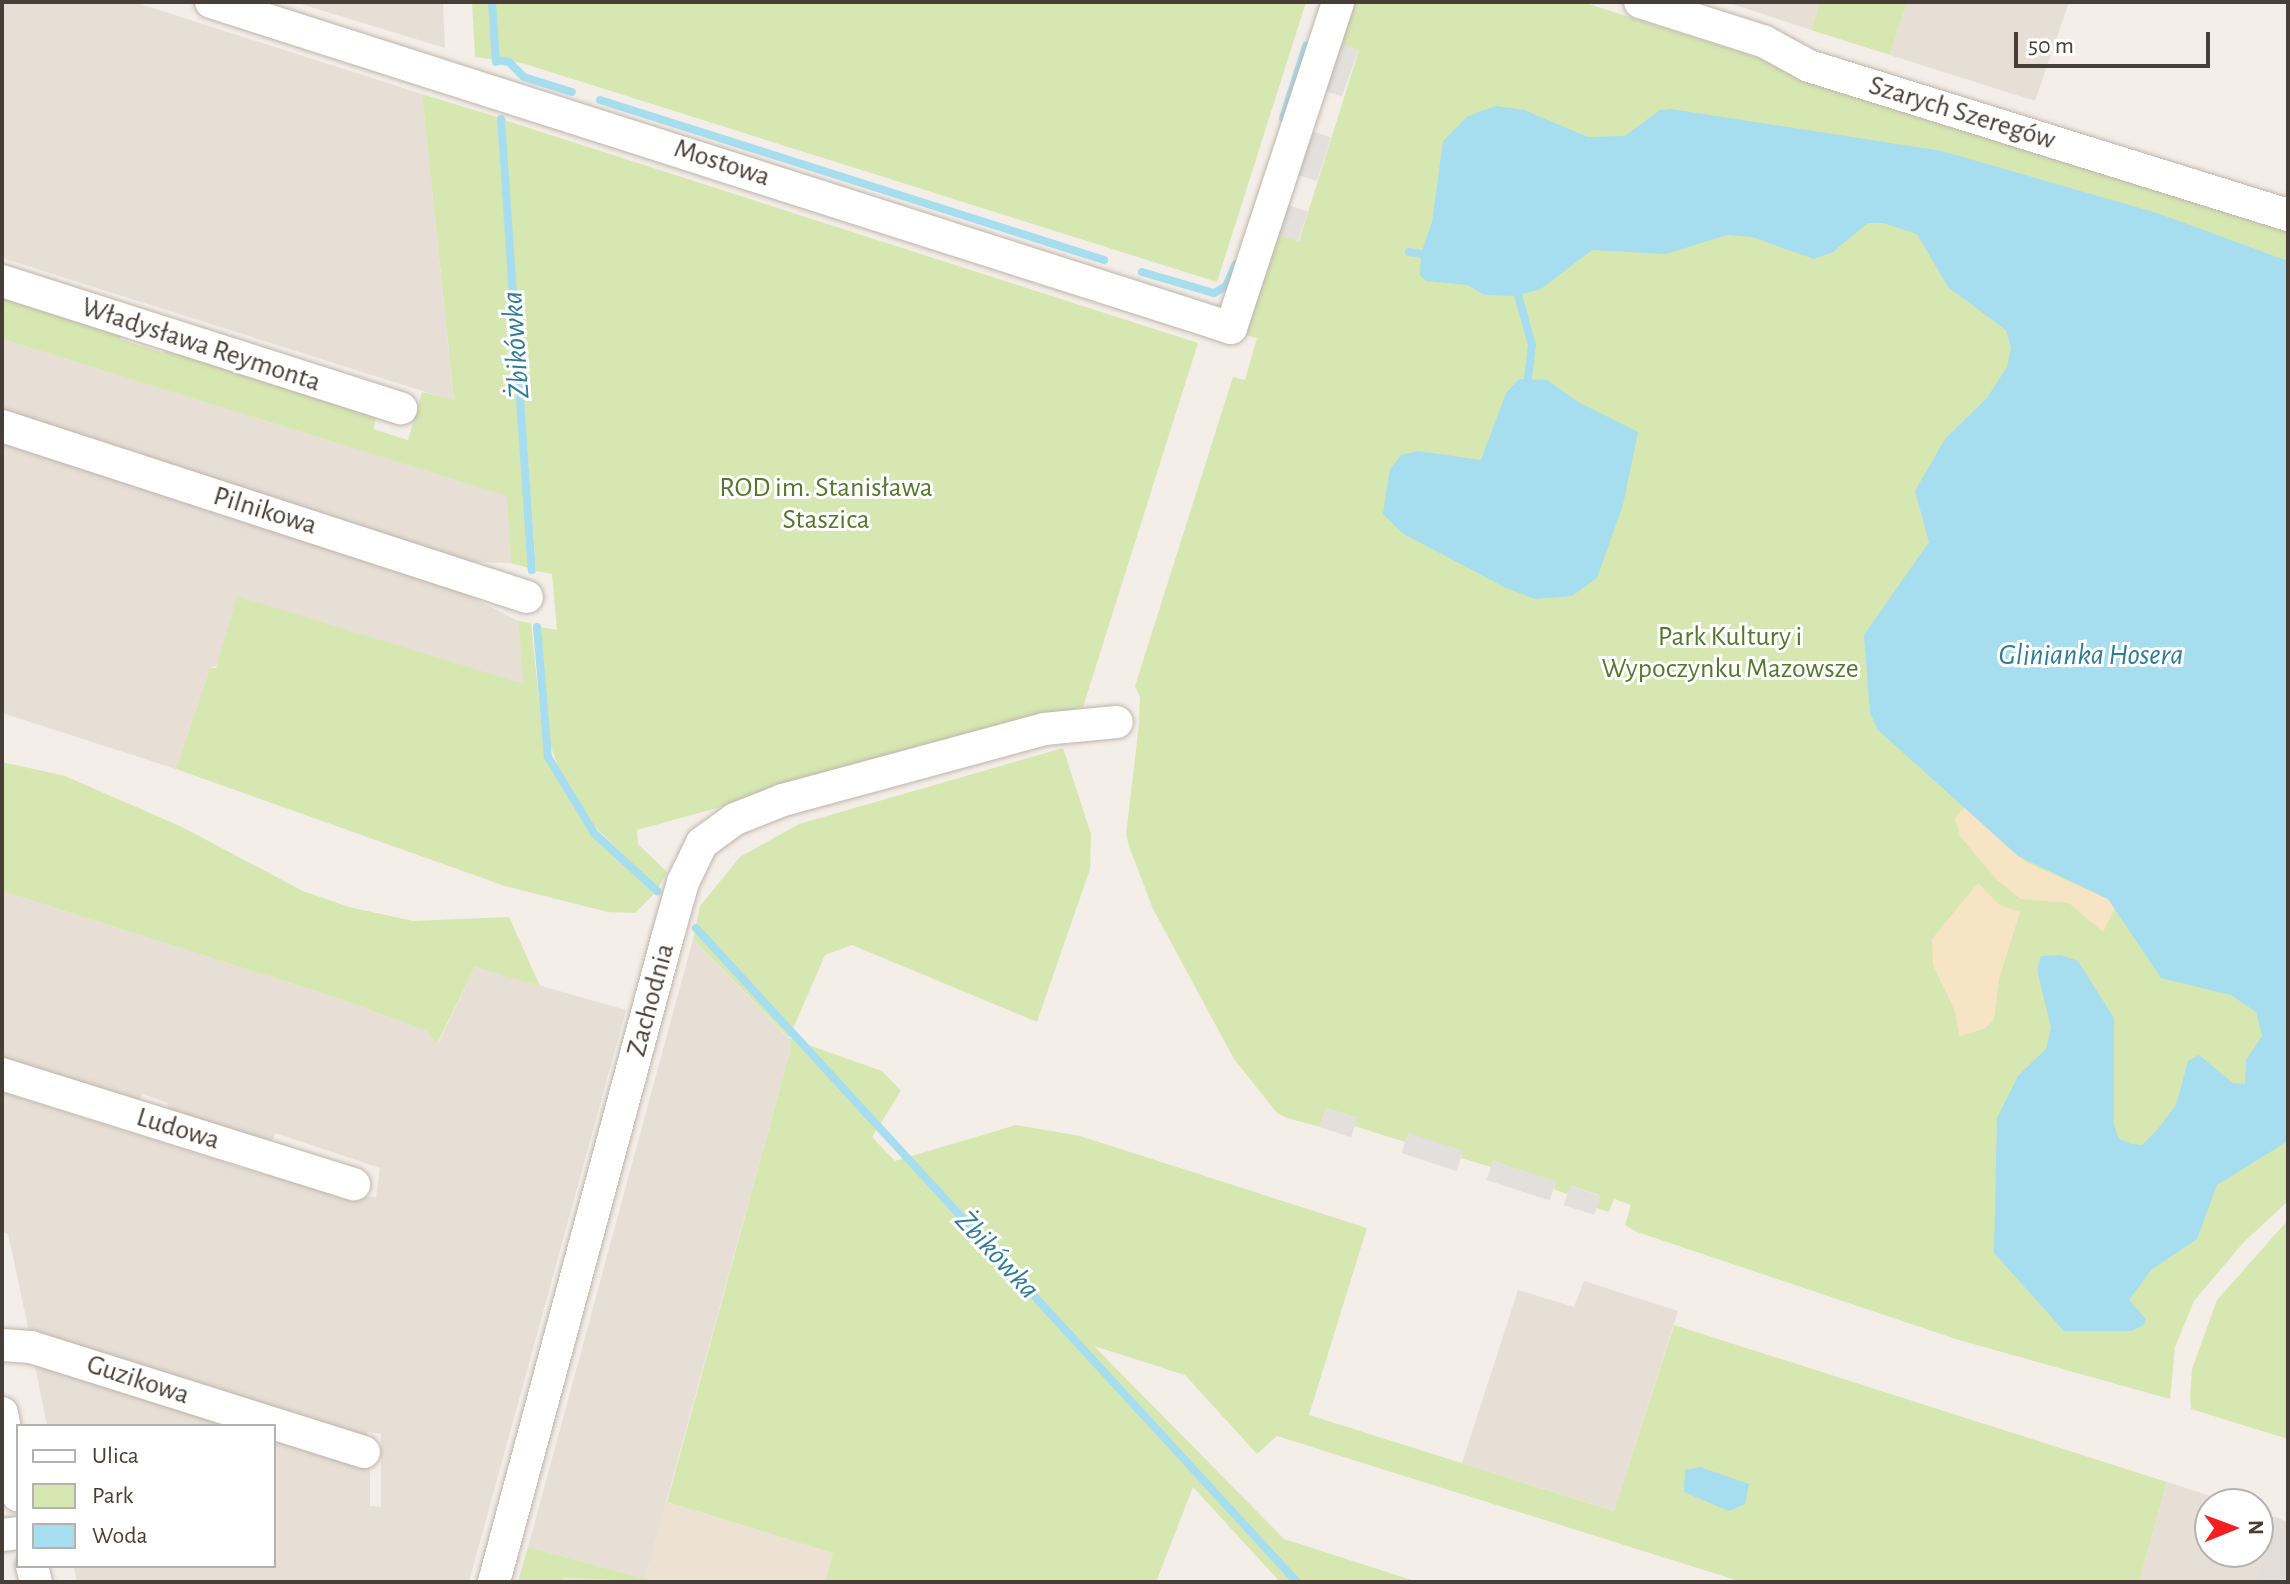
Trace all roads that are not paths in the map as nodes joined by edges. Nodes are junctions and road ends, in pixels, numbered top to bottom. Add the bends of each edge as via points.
1 (211, 2) edge
2 (1338, 2) edge
3 (1640, 2) edge
4 (2288, 215) edge
5 (2, 281) edge
6 (401, 408) dead end
7 (2, 426) edge
8 (527, 597) dead end
9 (1117, 722) dead end
10 (2, 1074) edge
11 (354, 1184) dead end
12 (2, 1345) edge
13 (2, 1413) edge
14 (275, 1424) edge
15 (276, 1424) edge
16 (364, 1452) dead end
17 (16, 1485) edge
18 (494, 1582) edge

1 - 2 street, Mostowa via 1231,328
3 - 4 street, Szarych Szeregów via 1765,42 1809,66
5 - 6 street, Władysława Reymonta
7 - 8 street, Pilnikowa
9 - 18 street, Zachodnia via 1044,729 783,800 735,819 702,843 683,882
10 - 11 street, Ludowa
12 - 14 street, Guzikowa via 31,1347
13 - 17 street
15 - 16 street, Guzikowa

